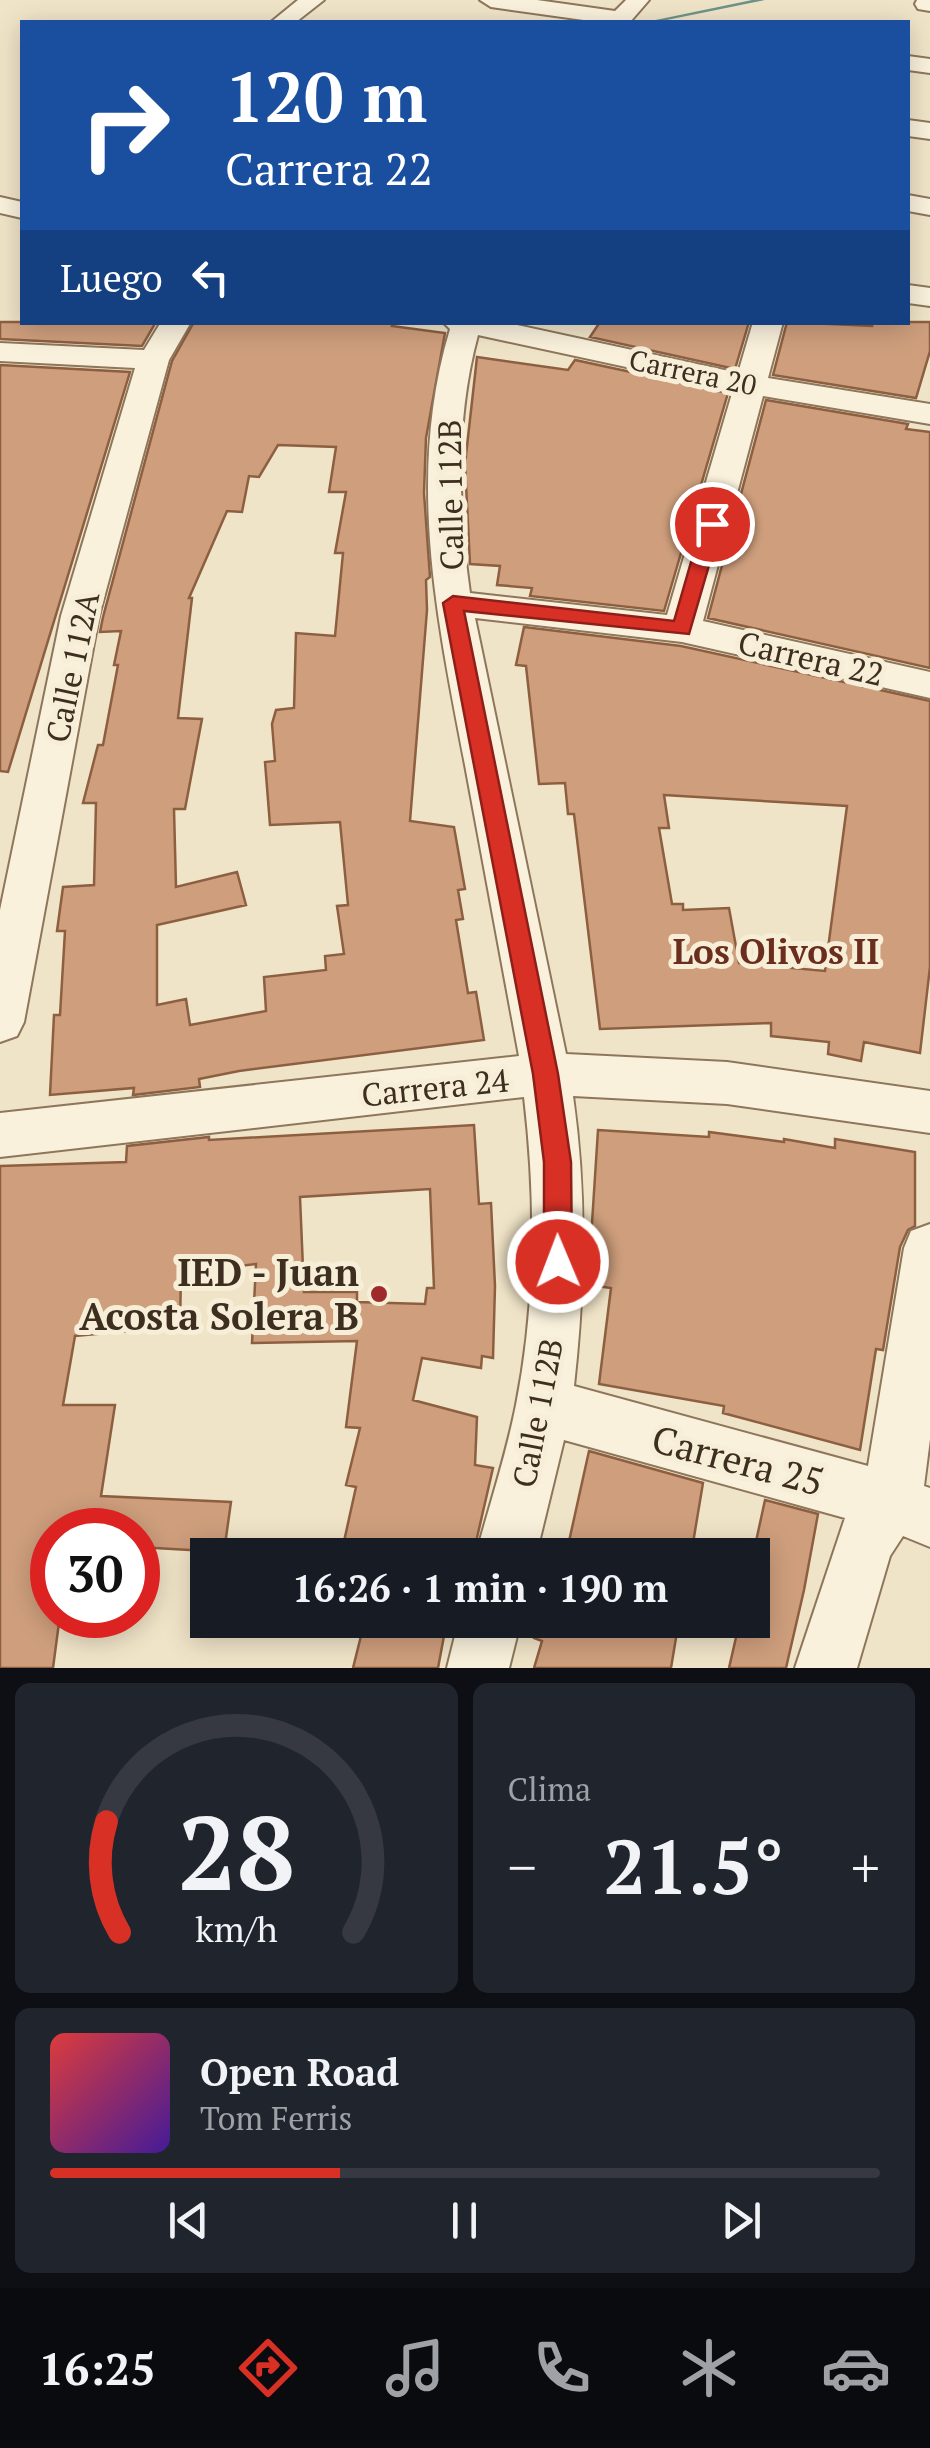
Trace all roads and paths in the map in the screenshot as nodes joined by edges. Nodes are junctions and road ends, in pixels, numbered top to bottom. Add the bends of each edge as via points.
1 (313, 0) edge
2 (496, 0) edge
3 (638, 0) edge
4 (285, 20) edge
5 (471, 20) edge
6 (174, 325) edge
7 (463, 325) edge
8 (472, 325) edge
9 (767, 325) edge
10 (0, 352) edge
11 (152, 360) junction
12 (752, 385) junction
13 (930, 414) edge
14 (453, 603) junction
15 (682, 629) junction
16 (930, 685) edge
17 (0, 1022) edge
18 (546, 1074) junction
19 (930, 1112) edge
20 (0, 1135) edge
21 (930, 1248) edge
22 (544, 1406) junction
23 (911, 1510) edge
24 (510, 1538) edge
25 (486, 1638) edge
26 (478, 1668) edge
27 (826, 1668) edge

1 - 4 street
2 - 3 street via 620,19
2 - 5 street
6 - 11 street, Calle 112A
7 - 14 street, Calle 112B via 447,414 444,535
8 - 12 street, Carrera 20
9 - 12 street
10 - 11 street
11 - 17 street, Calle 112A via 80,616
12 - 13 street, Carrera 20
12 - 15 street
14 - 15 street, Carrera 22
14 - 18 street, Calle 112B
15 - 16 street, Carrera 22
18 - 19 street, Carrera 24 via 727,1083
18 - 20 street, Carrera 24
18 - 22 street, Calle 112B via 557,1162 558,1289
21 - 23 street
22 - 23 street, Carrera 25
22 - 24 street, Calle 112B
23 - 27 street via 864,1542
25 - 26 street

